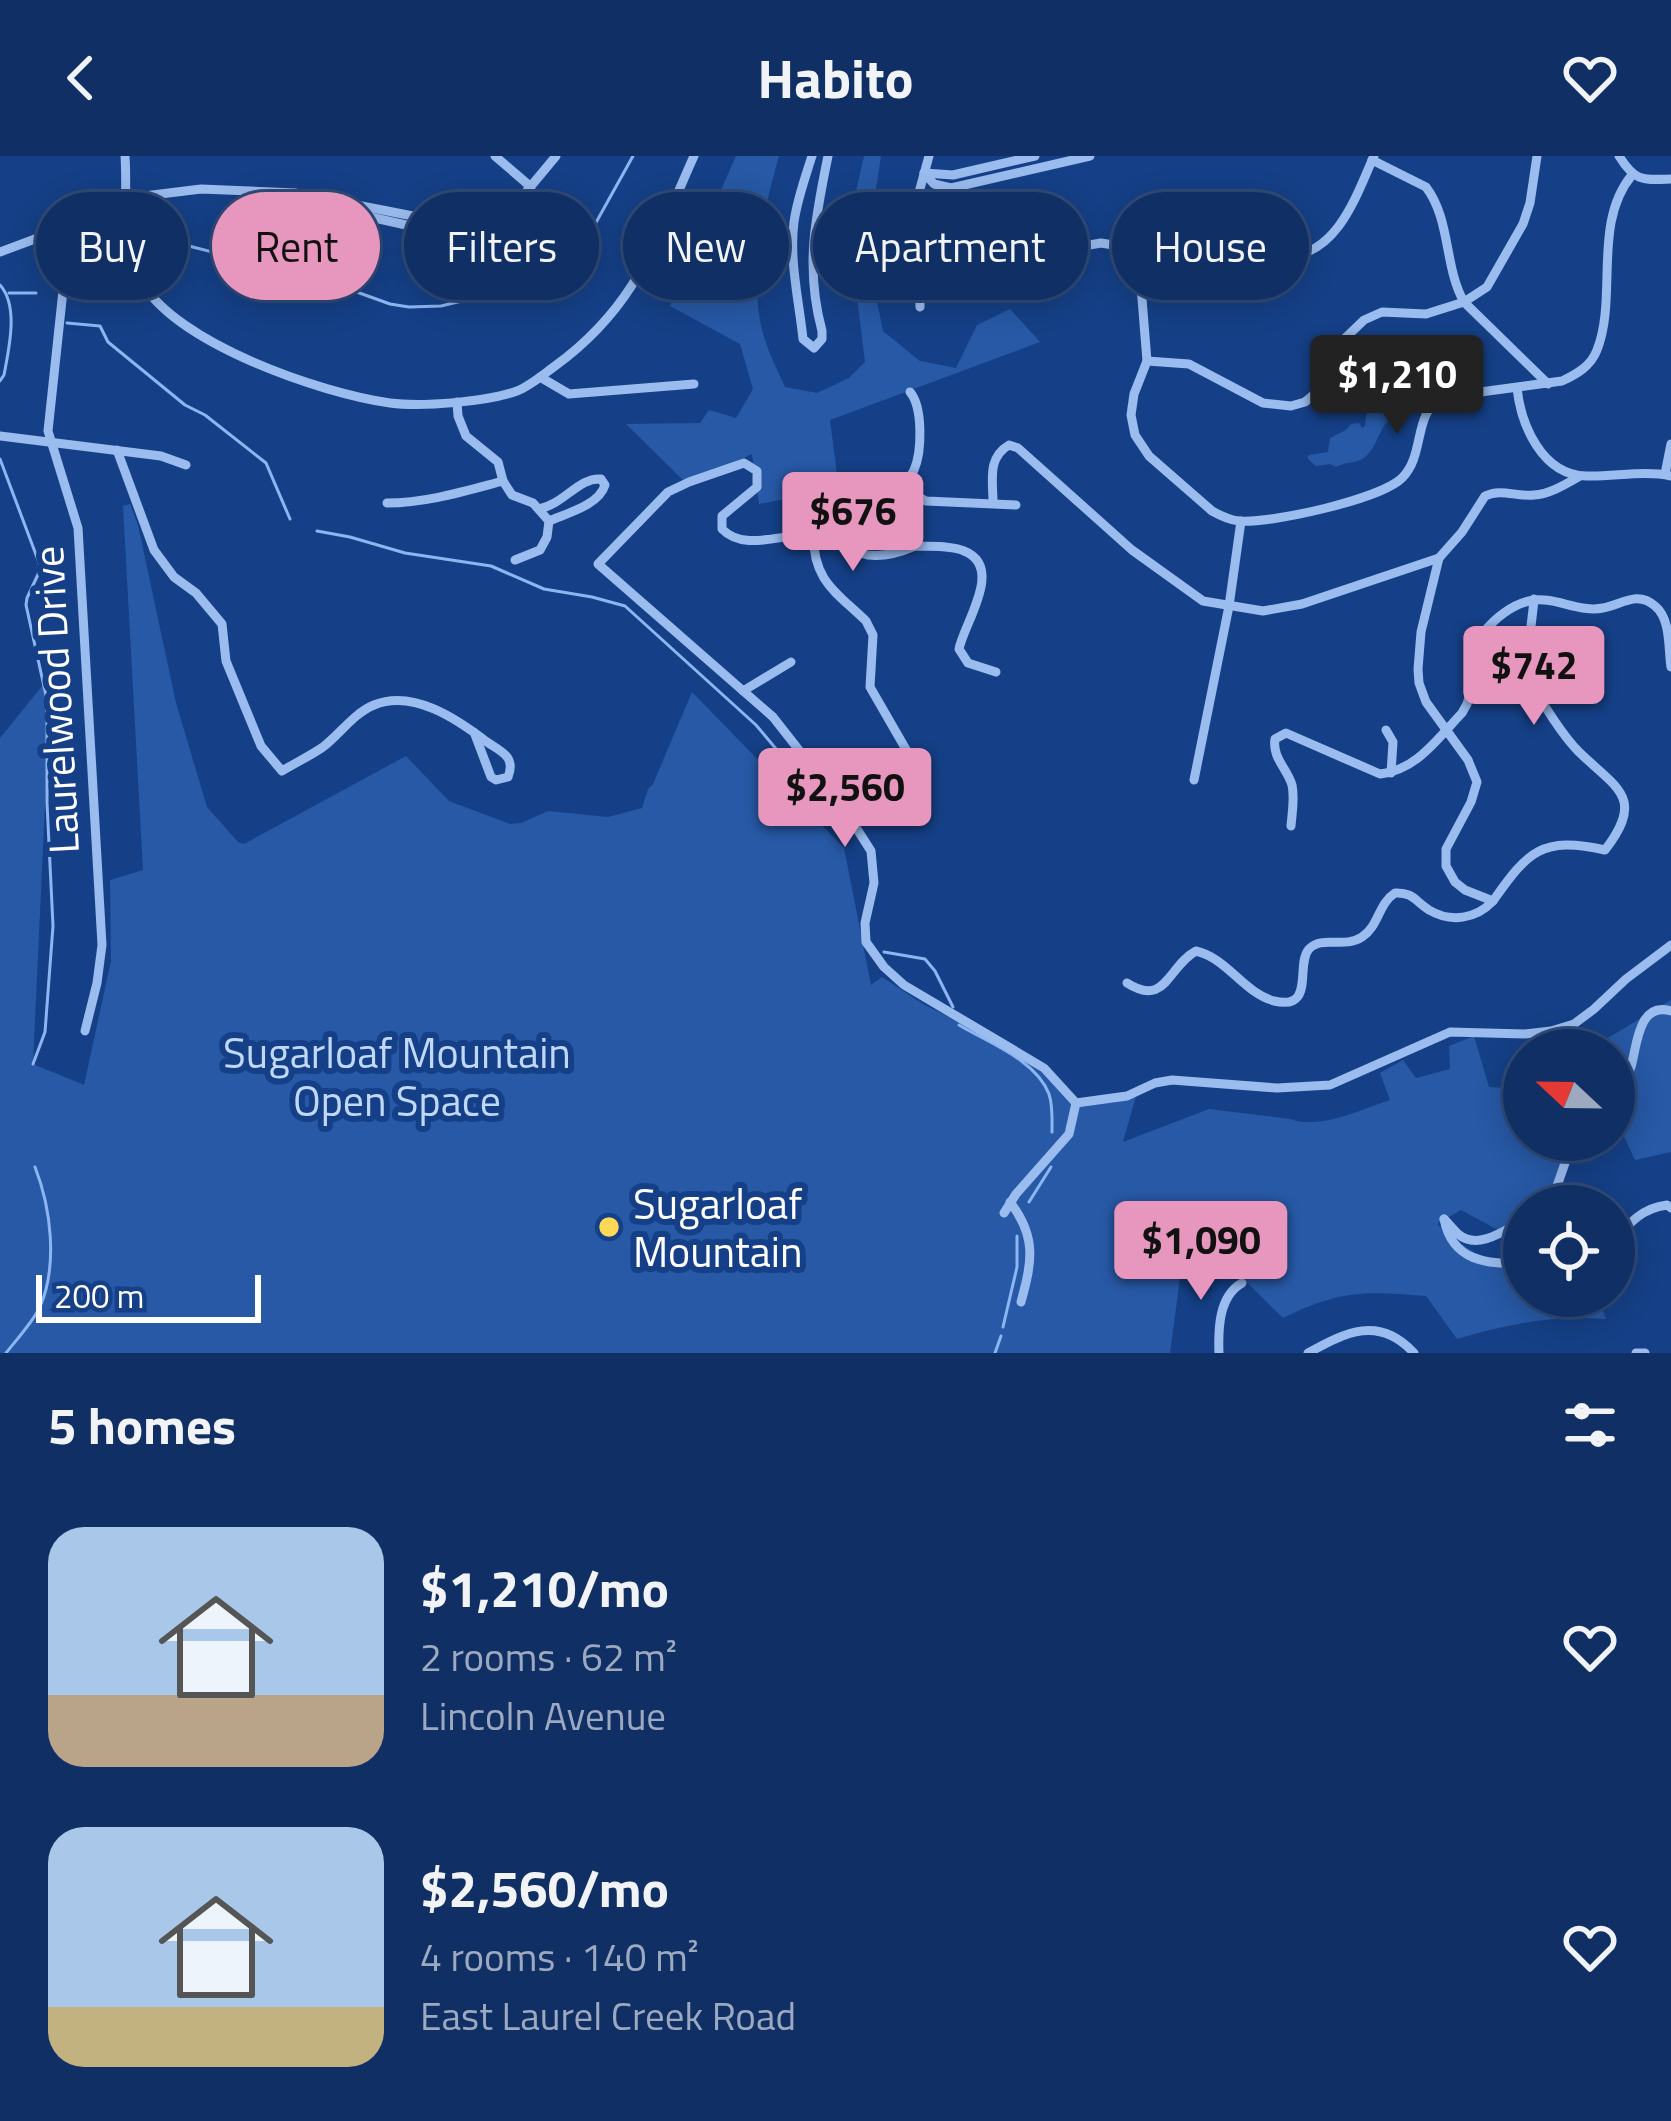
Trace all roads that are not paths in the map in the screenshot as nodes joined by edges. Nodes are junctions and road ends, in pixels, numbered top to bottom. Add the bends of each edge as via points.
1 (124, 156) edge
2 (495, 156) edge
3 (556, 156) edge
4 (694, 156) edge
5 (812, 156) edge
6 (828, 156) edge
7 (929, 156) edge
8 (1035, 156) edge
9 (1090, 156) edge
10 (1537, 156) edge
11 (1619, 156) edge
12 (1373, 158) edge
13 (924, 173) junction
14 (1632, 175) junction
15 (1671, 179) edge
16 (531, 187) junction
17 (127, 192) edge
18 (177, 192) edge
19 (919, 192) edge
20 (36, 238) edge
21 (0, 252) edge
22 (1309, 252) edge
23 (62, 300) edge
24 (153, 300) edge
25 (920, 300) edge
26 (1143, 300) edge
27 (1464, 302) junction
28 (920, 307) dead end
29 (1147, 362) junction
30 (540, 377) junction
31 (694, 384) dead end
32 (1548, 384) junction
33 (1517, 388) junction
34 (910, 392) dead end
35 (457, 402) junction
36 (0, 436) edge
37 (50, 441) junction
38 (1671, 444) edge
39 (117, 450) junction
40 (186, 465) dead end
41 (1668, 475) edge
42 (1580, 476) junction
43 (503, 481) junction
44 (902, 486) junction
45 (993, 502) junction
46 (387, 503) dead end
47 (1016, 505) dead end
48 (539, 509) junction
49 (549, 521) junction
50 (1241, 521) junction
51 (813, 534) junction
52 (915, 545) junction
53 (1439, 559) junction
54 (515, 560) dead end
55 (1534, 599) junction
56 (1229, 606) junction
57 (791, 662) dead end
58 (1671, 667) edge
59 (997, 672) dead end
60 (742, 691) junction
61 (1386, 730) dead end
62 (1445, 730) junction
63 (474, 732) junction
64 (1391, 773) junction
65 (1194, 781) dead end
66 (838, 800) junction
67 (1291, 826) dead end
68 (1493, 902) junction
69 (1671, 945) edge
70 (1127, 983) dead end
71 (1671, 1011) edge
72 (85, 1031) dead end
73 (1635, 1047) edge
74 (1076, 1103) junction
75 (1671, 1208) edge
76 (1635, 1219) edge
77 (1503, 1230) edge
78 (1503, 1264) edge
79 (1242, 1283) dead end
80 (1021, 1302) dead end
81 (1220, 1353) edge
82 (1308, 1353) edge
83 (1414, 1353) edge

1 - 17 street
2 - 16 street
3 - 16 street
4 - 30 street via 640,276 579,349
5 - 6 street via 793,246 803,339 814,348 822,332 813,232
7 - 13 street
8 - 13 street via 953,175
9 - 13 street via 951,188
10 - 27 street via 1523,224 1487,287
11 - 14 street
12 - 22 street via 1343,222
12 - 27 street via 1431,192
13 - 19 street
14 - 15 street
14 - 32 street via 1610,224 1598,349 1578,374
16 - 18 street via 499,218 454,224 260,191
20 - 21 street
23 - 37 street, Laurelwood Drive
24 - 35 street via 234,355 312,383 388,403
25 - 28 street
26 - 29 street
27 - 29 street via 1364,320 1338,344 1318,394 1291,406 1258,402 1189,364
27 - 32 street
29 - 50 street via 1131,416 1140,446 1212,511
30 - 31 street via 569,394
30 - 35 street via 517,391
32 - 33 street
33 - 42 street via 1535,443
33 - 50 street via 1431,403 1412,466 1388,488
34 - 44 street via 919,405 918,457
35 - 43 street via 466,436 498,462
36 - 37 street
37 - 39 street
37 - 72 street, Laurelwood Drive via 79,528 101,900 100,964
38 - 41 street
39 - 40 street
39 - 63 street via 154,550 222,624 226,661 261,746 282,771 379,703 418,703
41 - 42 street
42 - 53 street via 1537,495 1485,496
43 - 46 street
43 - 48 street
44 - 45 street via 926,501
44 - 52 street via 884,493 878,510
45 - 47 street
45 - 56 street via 996,455 1018,448 1169,578 1202,601
48 - 49 street
48 - 49 street via 601,479 596,499
49 - 54 street via 540,550
50 - 56 street
51 - 52 street via 865,555
51 - 60 street via 747,541 722,529 722,516 757,487 758,471 744,464 668,492 598,564
51 - 66 street via 821,577 871,629 870,687 919,772
52 - 59 street via 974,556 982,589 959,649 968,663
53 - 56 street via 1302,604
53 - 62 street via 1418,669
55 - 58 street via 1600,609 1642,598 1666,622
55 - 62 street via 1480,636 1470,695
55 - 68 street via 1532,680 1576,749 1618,786 1624,812 1605,850 1536,851
56 - 65 street
57 - 60 street
60 - 66 street via 773,717
61 - 64 street
62 - 64 street via 1417,761
62 - 68 street via 1477,782 1446,849 1447,866 1454,882
63 - 63 street via 510,758 508,777 491,777
64 - 67 street via 1365,770 1286,733 1273,751 1291,781
66 - 74 street via 871,851 866,942 884,967 1044,1068
68 - 70 street via 1482,913 1455,917 1395,893 1357,941 1308,949 1302,990 1286,1002 1196,951 1158,988
69 - 74 street via 1594,1010 1551,1031 1450,1032 1330,1085 1172,1080
71 - 73 street via 1657,1009
74 - 80 street via 1070,1133 1011,1209 1031,1254
75 - 76 street via 1650,1207
77 - 78 street via 1469,1240 1444,1219 1450,1240 1468,1256
79 - 81 street via 1223,1303
82 - 83 street via 1342,1334 1376,1329

